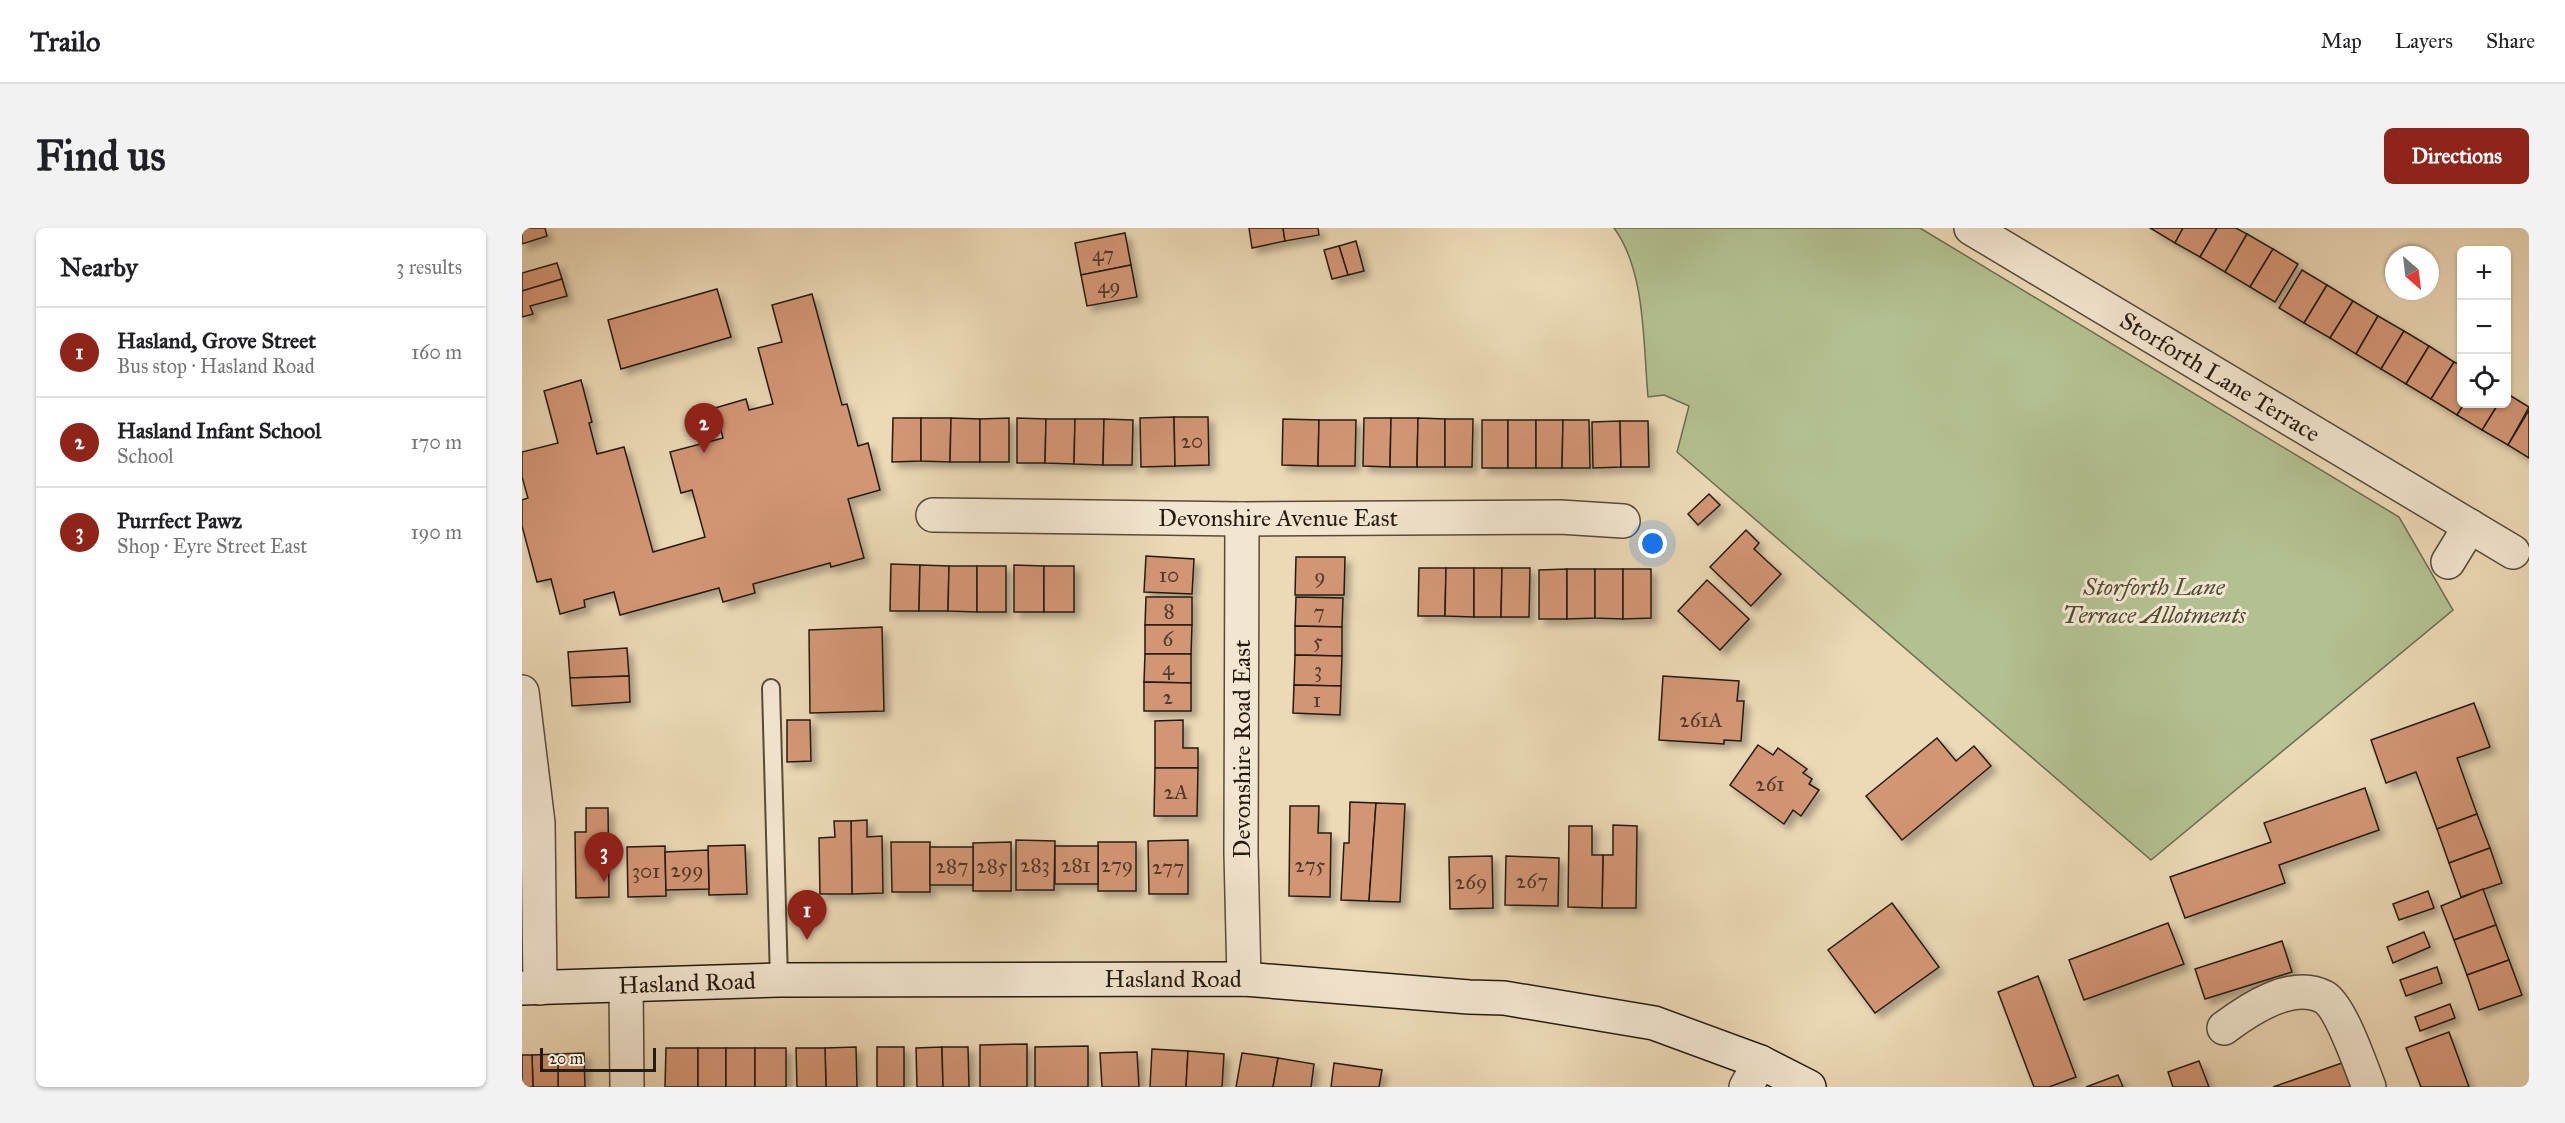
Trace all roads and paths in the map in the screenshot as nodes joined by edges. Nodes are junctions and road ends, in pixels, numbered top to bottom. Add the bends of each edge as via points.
1 (1971, 228) edge
2 (933, 515) dead end
3 (1242, 519) junction
4 (1623, 521) dead end
5 (2470, 526) junction
6 (2513, 552) dead end
7 (2448, 562) dead end
8 (771, 688) dead end
9 (522, 692) edge
10 (1245, 979) junction
11 (779, 980) junction
12 (626, 984) junction
13 (531, 988) edge
14 (2224, 1028) dead end
15 (1753, 1074) edge
16 (627, 1087) edge
17 (1809, 1087) edge
18 (2369, 1087) edge

1 - 5 street, Storforth Lane Terrace
2 - 3 street, Devonshire Avenue East
3 - 4 street, Devonshire Avenue East via 1560,517
3 - 10 street, Devonshire Road East via 1241,853
5 - 6 street, Storforth Lane Terrace
5 - 7 street
8 - 11 lane
9 - 13 street via 538,822
10 - 11 street, Hasland Road
10 - 15 street, Hasland Road via 1504,998 1654,1023
11 - 12 street, Hasland Road
12 - 13 street, Hasland Road
12 - 16 street
14 - 18 street via 2250,1008 2298,990 2325,998 2344,1026
15 - 17 street, Hasland Road

